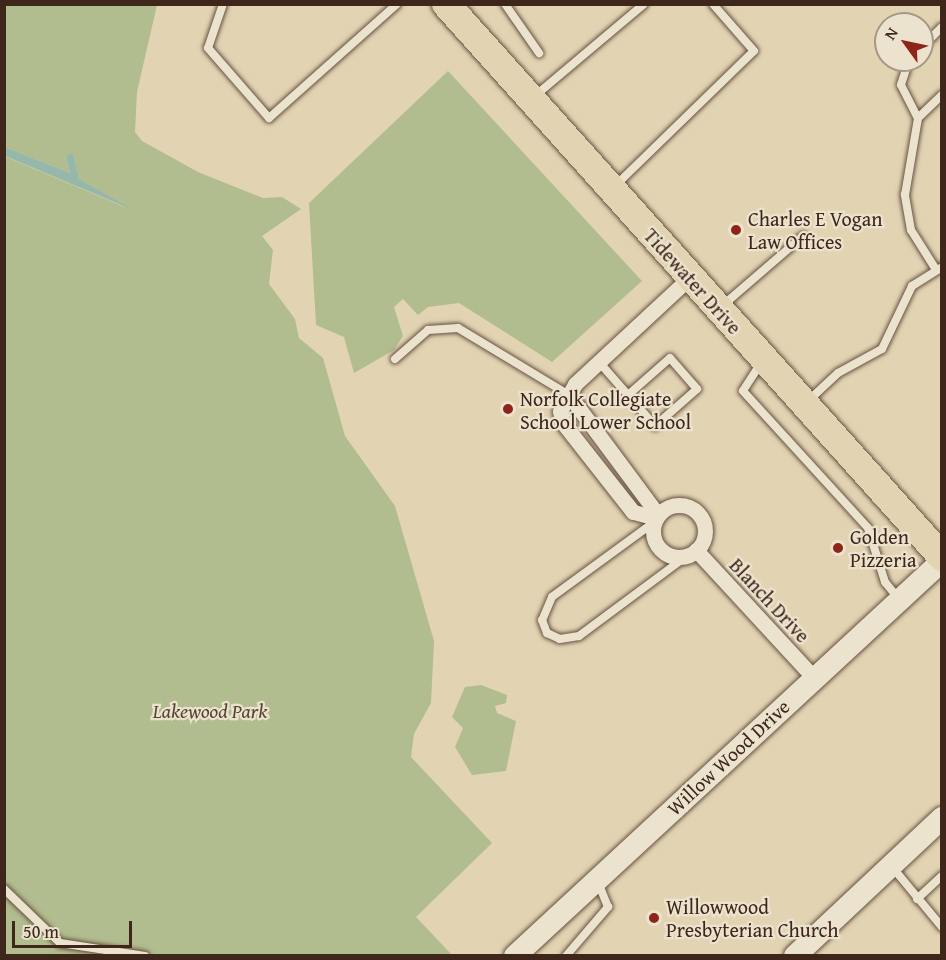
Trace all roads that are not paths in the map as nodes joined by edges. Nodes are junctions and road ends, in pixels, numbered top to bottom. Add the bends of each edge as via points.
1 (222, 4) edge
2 (397, 4) edge
3 (446, 4) edge
4 (504, 4) edge
5 (644, 4) edge
6 (713, 4) edge
7 (539, 53) dead end
8 (905, 72) edge
9 (942, 95) edge
10 (530, 100) junction
11 (918, 118) junction
12 (612, 190) junction
13 (803, 236) dead end
14 (938, 267) edge
15 (690, 278) junction
16 (719, 309) junction
17 (395, 359) dead end
18 (764, 359) junction
19 (599, 362) junction
20 (569, 395) junction
21 (628, 395) junction
22 (804, 404) junction
23 (655, 519) junction
24 (692, 553) junction
25 (942, 559) edge
26 (899, 599) junction
27 (813, 677) junction
28 (942, 818) edge
29 (891, 866) junction
30 (942, 876) edge
31 (596, 880) junction
32 (4, 889) edge
33 (917, 899) junction
34 (942, 927) edge
35 (145, 956) edge
36 (515, 956) edge
37 (566, 956) edge
38 (795, 956) edge

1 - 2 lane via 208,48 269,118
3 - 10 highway, Tidewater Drive
4 - 7 lane
5 - 10 lane
6 - 12 lane via 753,51
8 - 11 lane via 900,85
9 - 11 lane
10 - 12 highway, Tidewater Drive
11 - 14 lane via 905,212
12 - 15 highway, Tidewater Drive
13 - 16 lane
14 - 22 lane via 912,286 882,349 838,373
15 - 16 highway, Tidewater Drive
15 - 19 street
16 - 18 highway, Tidewater Drive
17 - 20 lane via 428,330 458,328
18 - 22 highway, Tidewater Drive
18 - 26 lane via 743,391 868,528 885,582
19 - 20 street
19 - 21 lane
20 - 23 street
21 - 21 lane via 655,426 697,389 670,358
22 - 25 highway, Tidewater Drive
23 - 24 street via 653,537 663,551
23 - 24 street via 674,505 697,512 704,535
23 - 24 lane via 552,597 542,620 547,633 560,639 579,636
24 - 27 street, Blanch Drive
25 - 26 street, Willow Wood Drive
26 - 27 street, Willow Wood Drive
27 - 31 street, Willow Wood Drive
28 - 29 street
29 - 33 lane
29 - 38 street
30 - 33 lane
31 - 36 street, Willow Wood Drive
31 - 37 lane via 608,907
32 - 35 lane via 60,943
33 - 34 lane

